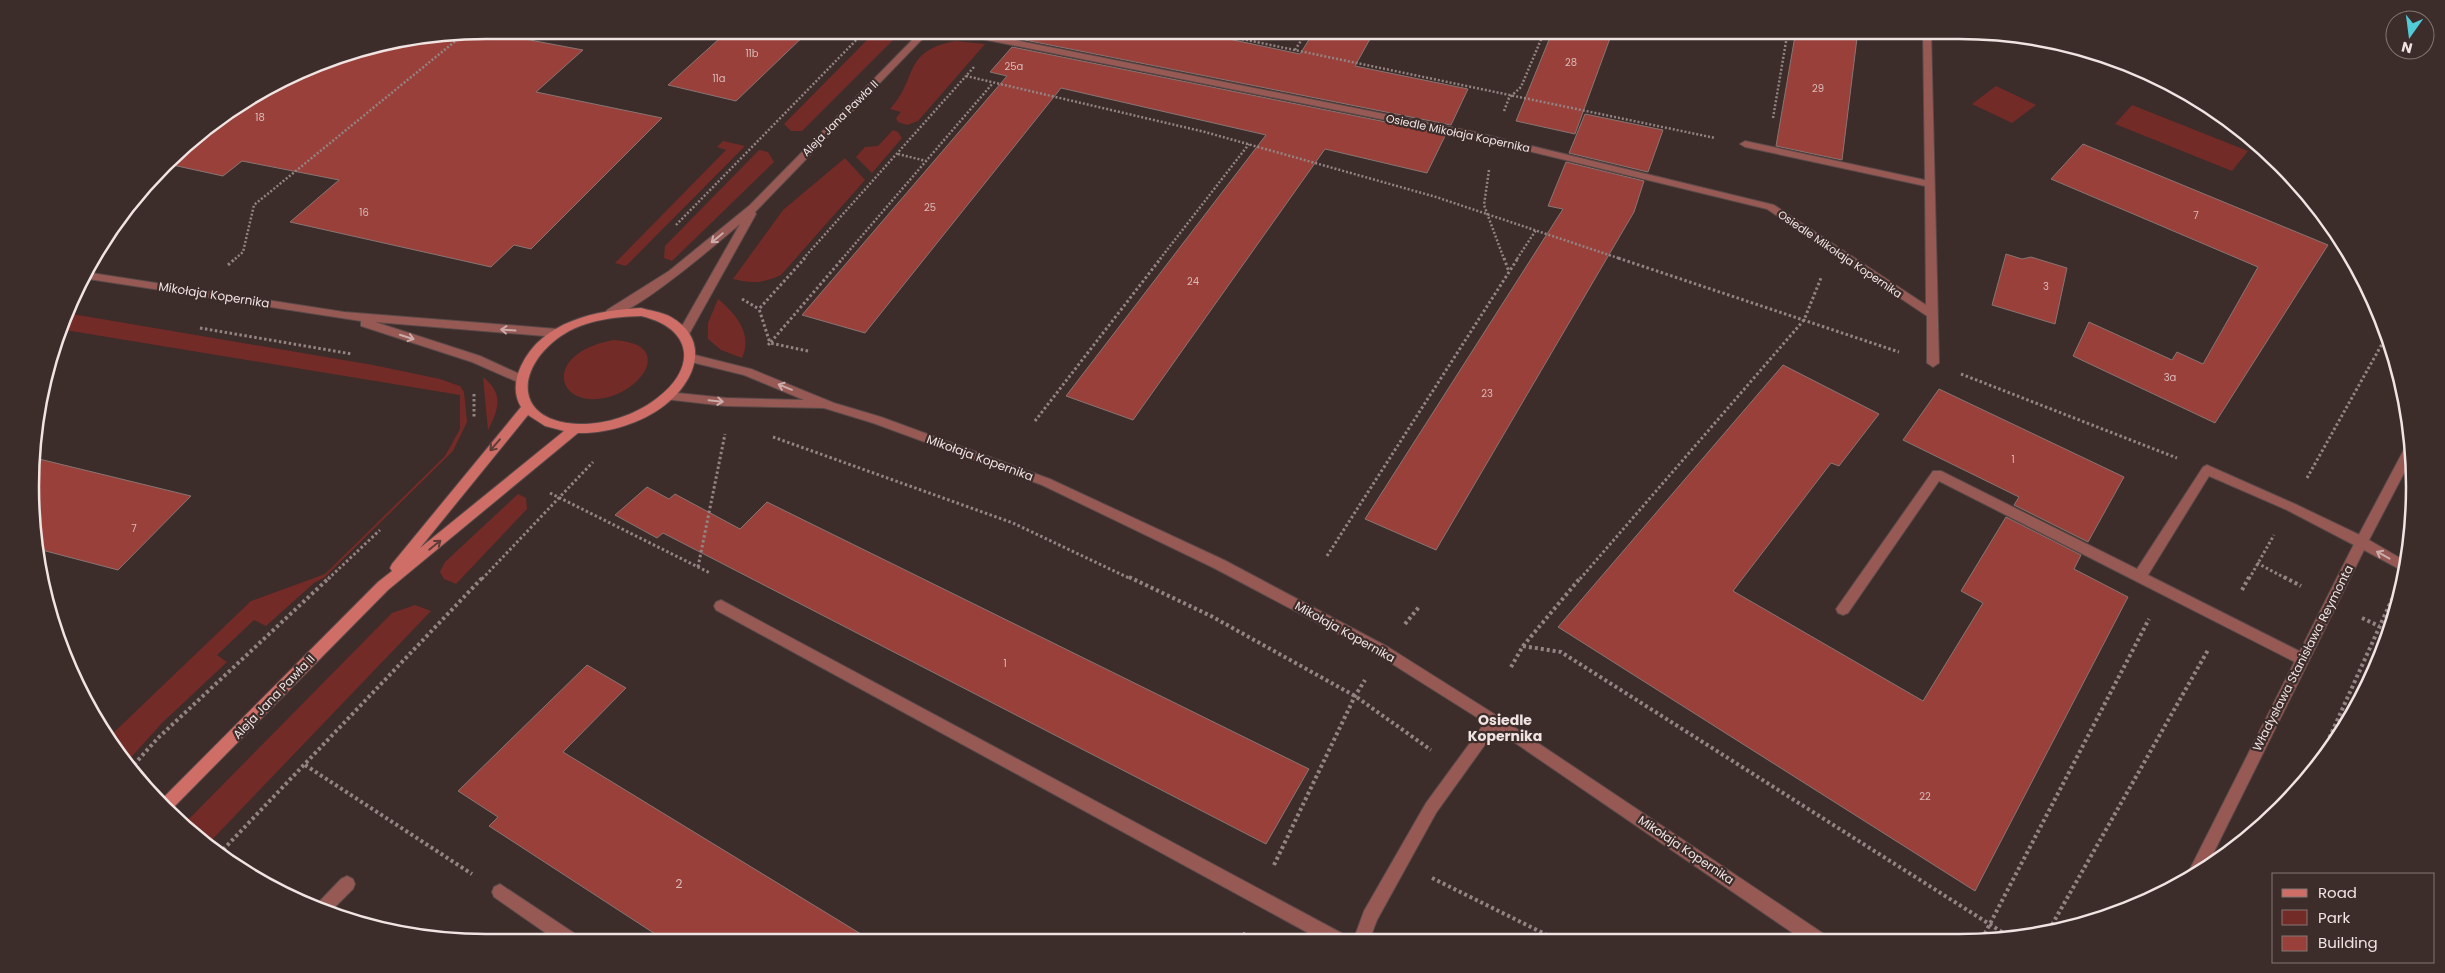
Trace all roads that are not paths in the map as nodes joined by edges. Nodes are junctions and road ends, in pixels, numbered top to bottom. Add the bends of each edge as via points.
1 (918, 39) edge
2 (998, 39) edge
3 (1927, 39) edge
4 (1745, 144) road end
5 (1930, 184) junction
6 (754, 207) junction
7 (92, 276) edge
8 (611, 313) junction
9 (1933, 315) junction
10 (344, 316) junction
11 (684, 333) junction
12 (557, 334) junction
13 (691, 358) junction
14 (1933, 364) road end
15 (520, 379) junction
16 (668, 396) junction
17 (830, 406) junction
18 (527, 408) junction
19 (576, 428) junction
20 (2405, 458) edge
21 (2361, 542) junction
22 (2399, 563) edge
23 (2139, 577) junction
24 (384, 586) junction
25 (721, 606) dead end
26 (1842, 609) dead end
27 (2302, 660) junction
28 (1494, 721) junction
29 (169, 802) edge
30 (2201, 863) edge
31 (347, 884) dead end
32 (500, 892) road end
33 (327, 904) edge
34 (561, 934) edge
35 (1326, 934) edge
36 (1363, 934) edge
37 (1809, 934) edge

1 - 6 street, Aleja Jana Pawła II
2 - 9 street, Osiedle Mikołaja Kopernika via 1470,134 1770,207
3 - 5 street
4 - 5 street
5 - 9 street
6 -> 8 street, Aleja Jana Pawła II via 673,274
6 - 11 street, Aleja Jana Pawła II
7 - 10 street, Mikołaja Kopernika
8 - 11 street via 641,312 666,319
8 - 12 street via 592,317
9 - 14 street
12 -> 10 street, Mikołaja Kopernika
10 -> 15 street, Mikołaja Kopernika via 476,359
11 - 13 street
12 - 15 street via 539,347 526,363
13 - 16 street via 682,379
17 -> 13 street, Mikołaja Kopernika via 747,372
15 - 18 street via 520,395
16 -> 17 street, Mikołaja Kopernika
16 - 19 street via 649,410 626,420
17 - 28 street, Mikołaja Kopernika via 1046,482 1210,559 1383,651
18 - 19 street via 547,423
18 -> 24 street, Aleja Jana Pawła II
24 -> 19 street, Aleja Jana Pawła II
20 - 21 street, Władysława Stanisława Reymonta
22 -> 21 street
21 - 23 street via 2207,470
21 - 27 street, Władysława Stanisława Reymonta
23 - 26 street via 1937,474
23 - 27 street
24 - 29 street, Aleja Jana Pawła II
25 - 35 street
27 - 30 street, Władysława Stanisława Reymonta
28 - 36 street via 1431,808
28 - 37 street, Mikołaja Kopernika
31 - 33 street
32 - 34 street

